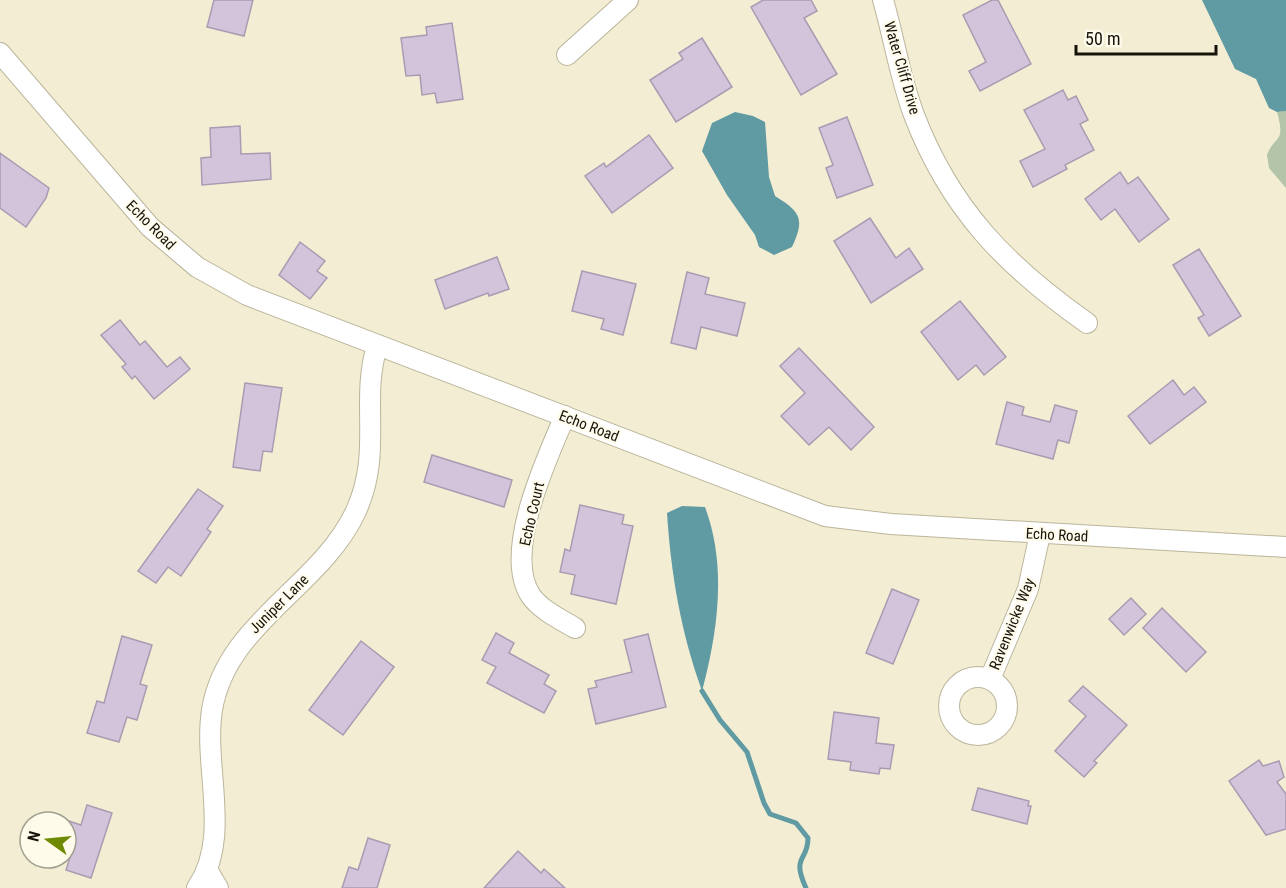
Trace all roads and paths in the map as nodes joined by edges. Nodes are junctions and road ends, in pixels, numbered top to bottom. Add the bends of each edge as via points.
1 (628, 0) edge
2 (883, 0) edge
3 (0, 53) edge
4 (567, 55) dead end
5 (1087, 323) dead end
6 (377, 346) junction
7 (565, 416) junction
8 (1040, 534) junction
9 (1286, 547) edge
10 (575, 628) dead end
11 (990, 679) dead end
12 (213, 880) edge
13 (197, 888) edge

1 - 4 street
2 - 5 street, Water Cliff Drive via 914,115 947,182 1000,254
3 - 6 street, Echo Road via 150,227 197,267 247,295
6 - 7 street, Echo Road
6 - 12 street, Juniper Lane via 370,379 371,460 357,510 328,553 238,648 216,693 210,733
7 - 8 street, Echo Road via 825,516 879,524
7 - 10 street, Echo Court via 534,494 522,563 530,595
8 - 9 street, Echo Road
8 - 11 street, Ravenwicke Way via 1028,589
12 - 13 street, Juniper Lane

